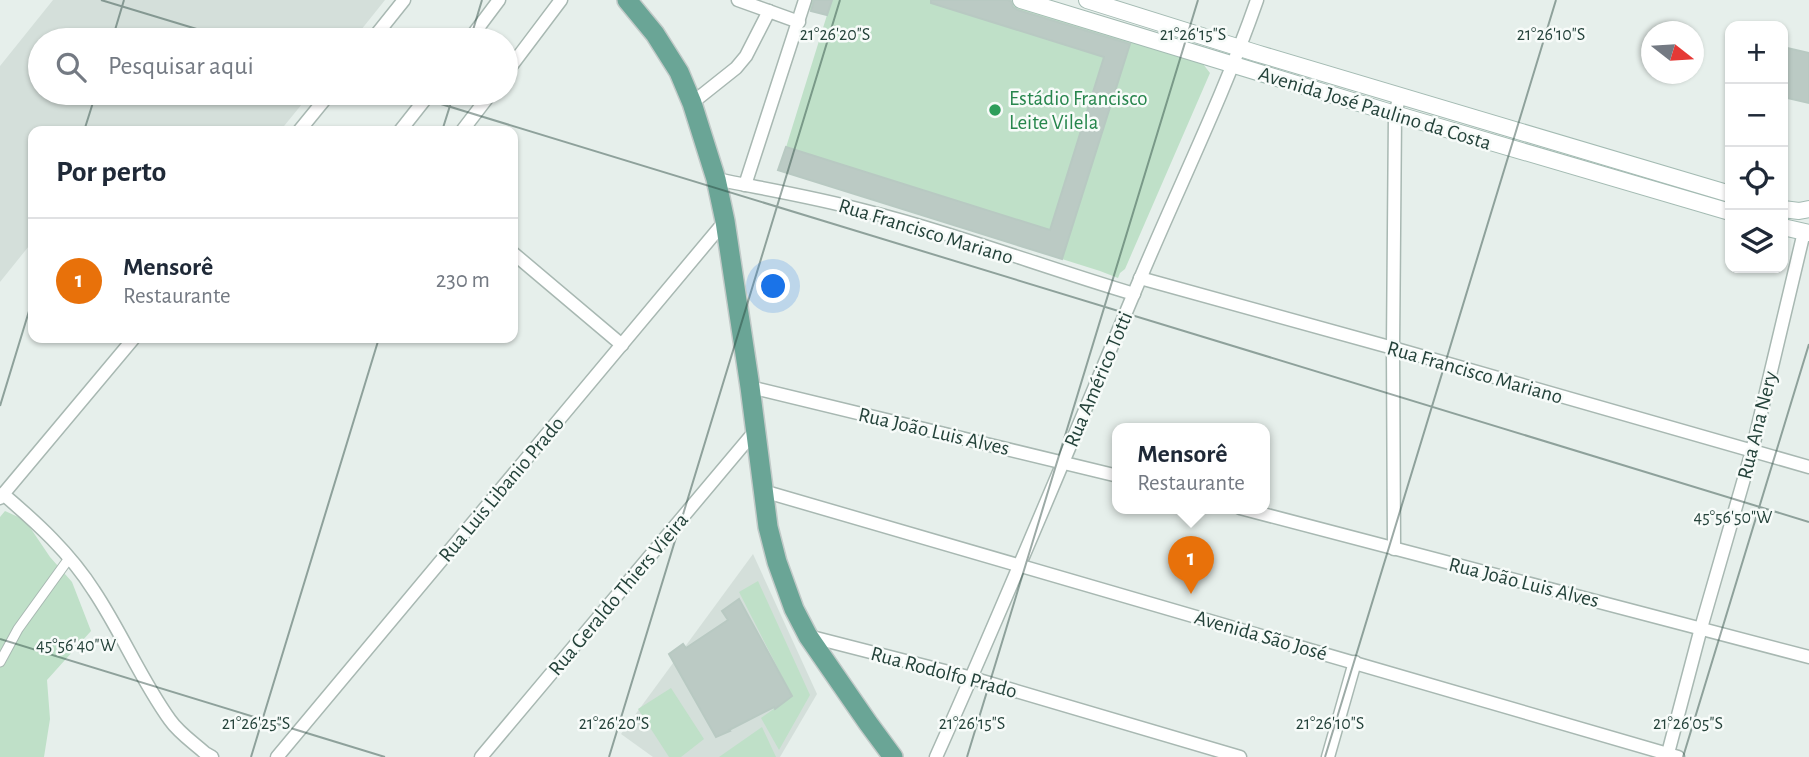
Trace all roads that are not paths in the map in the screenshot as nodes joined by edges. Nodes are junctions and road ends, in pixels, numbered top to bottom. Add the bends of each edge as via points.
1 (404, 0) edge
2 (499, 0) edge
3 (561, 0) edge
4 (627, 0) edge
5 (738, 0) edge
6 (805, 0) edge
7 (1020, 0) edge
8 (1087, 0) edge
9 (1258, 0) edge
10 (1047, 4) edge
11 (769, 11) junction
12 (799, 22) junction
13 (382, 28) edge
14 (479, 28) edge
15 (1241, 48) junction
16 (518, 58) edge
17 (1233, 65) junction
18 (1399, 96) junction
19 (692, 103) junction
20 (320, 105) edge
21 (421, 105) edge
22 (482, 105) edge
23 (1395, 114) junction
24 (303, 126) edge
25 (404, 126) edge
26 (466, 126) edge
27 (716, 179) junction
28 (1684, 180) junction
29 (745, 185) junction
30 (1725, 192) edge
31 (1681, 198) junction
32 (1809, 209) edge
33 (1788, 210) edge
34 (1725, 211) edge
35 (1809, 214) edge
36 (726, 221) junction
37 (1788, 228) edge
38 (1807, 233) edge
39 (518, 257) edge
40 (1140, 278) junction
41 (1134, 294) junction
42 (130, 343) edge
43 (622, 345) junction
44 (1393, 348) junction
45 (750, 387) junction
46 (755, 431) junction
47 (1752, 451) junction
48 (1062, 461) junction
49 (1809, 467) edge
50 (1112, 474) edge
51 (763, 491) junction
52 (2, 496) edge
53 (1263, 514) edge
54 (1394, 549) junction
55 (70, 557) junction
56 (1020, 565) junction
57 (1701, 628) junction
58 (807, 636) junction
59 (1809, 656) edge
60 (0, 662) edge
61 (1354, 662) junction
62 (971, 678) junction
63 (1671, 756) edge
64 (212, 757) edge
65 (276, 757) edge
66 (481, 757) edge
67 (894, 757) edge
68 (936, 757) edge
69 (1240, 757) edge
70 (1328, 757) edge

1 - 13 street
2 - 14 street
3 - 16 street
4 - 19 main road via 665,48
5 - 11 street
6 - 12 street
7 - 10 main road, Avenida José Paulino da Costa
8 - 15 main road, Avenida José Paulino da Costa
9 - 15 street, Rua Américo Totti
10 - 17 main road, Avenida José Paulino da Costa
11 - 12 street
11 - 19 street via 736,68
12 - 29 street
15 - 17 street, Rua Américo Totti
15 - 18 main road, Avenida José Paulino da Costa
17 - 23 main road, Avenida José Paulino da Costa
17 - 40 street, Rua Américo Totti
18 - 23 street
18 - 28 main road, Avenida José Paulino da Costa
19 - 27 main road
20 - 24 street
21 - 25 street
22 - 26 street
23 - 31 main road, Avenida José Paulino da Costa
23 - 44 street
27 - 29 street, Rua Francisco Mariano
27 - 36 main road
28 - 30 main road, Avenida José Paulino da Costa
28 - 31 main road
29 - 41 street, Rua Francisco Mariano via 889,217
31 - 34 main road, Avenida José Paulino da Costa
32 - 33 main road
35 - 38 main road, Rua Ana Nery
36 - 43 street, Rua Luis Libanio Prado
36 - 45 main road
37 - 38 main road
38 - 47 street, Rua Ana Nery
39 - 43 street
40 - 41 street, Rua Américo Totti
40 - 44 street, Rua Francisco Mariano
41 - 48 street, Rua Américo Totti
42 - 52 street
43 - 65 street, Rua Luis Libanio Prado
44 - 47 street, Rua Francisco Mariano
44 - 54 street
45 - 46 main road
45 - 48 street, Rua João Luis Alves
46 - 51 main road
46 - 66 street, Rua Geraldo Thiers Vieira
47 - 49 street, Rua Francisco Mariano
47 - 57 street, Rua Ana Nery
48 - 50 street, Rua João Luis Alves
48 - 56 street, Rua Américo Totti
51 - 56 street, Avenida São José
51 - 58 main road via 777,562
52 - 55 street
53 - 54 street, Rua João Luis Alves
54 - 57 street, Rua João Luis Alves
55 - 60 street
55 - 64 street via 172,722
56 - 61 street, Avenida São José
56 - 62 street, Rua Américo Totti
57 - 59 street, Rua João Luis Alves
57 - 63 street, Rua Ana Nery
58 - 62 street, Rua Rodolfo Prado
58 - 67 main road
61 - 63 street, Avenida São José
61 - 70 street
62 - 68 street, Rua Américo Totti
62 - 69 street, Rua Rodolfo Prado

